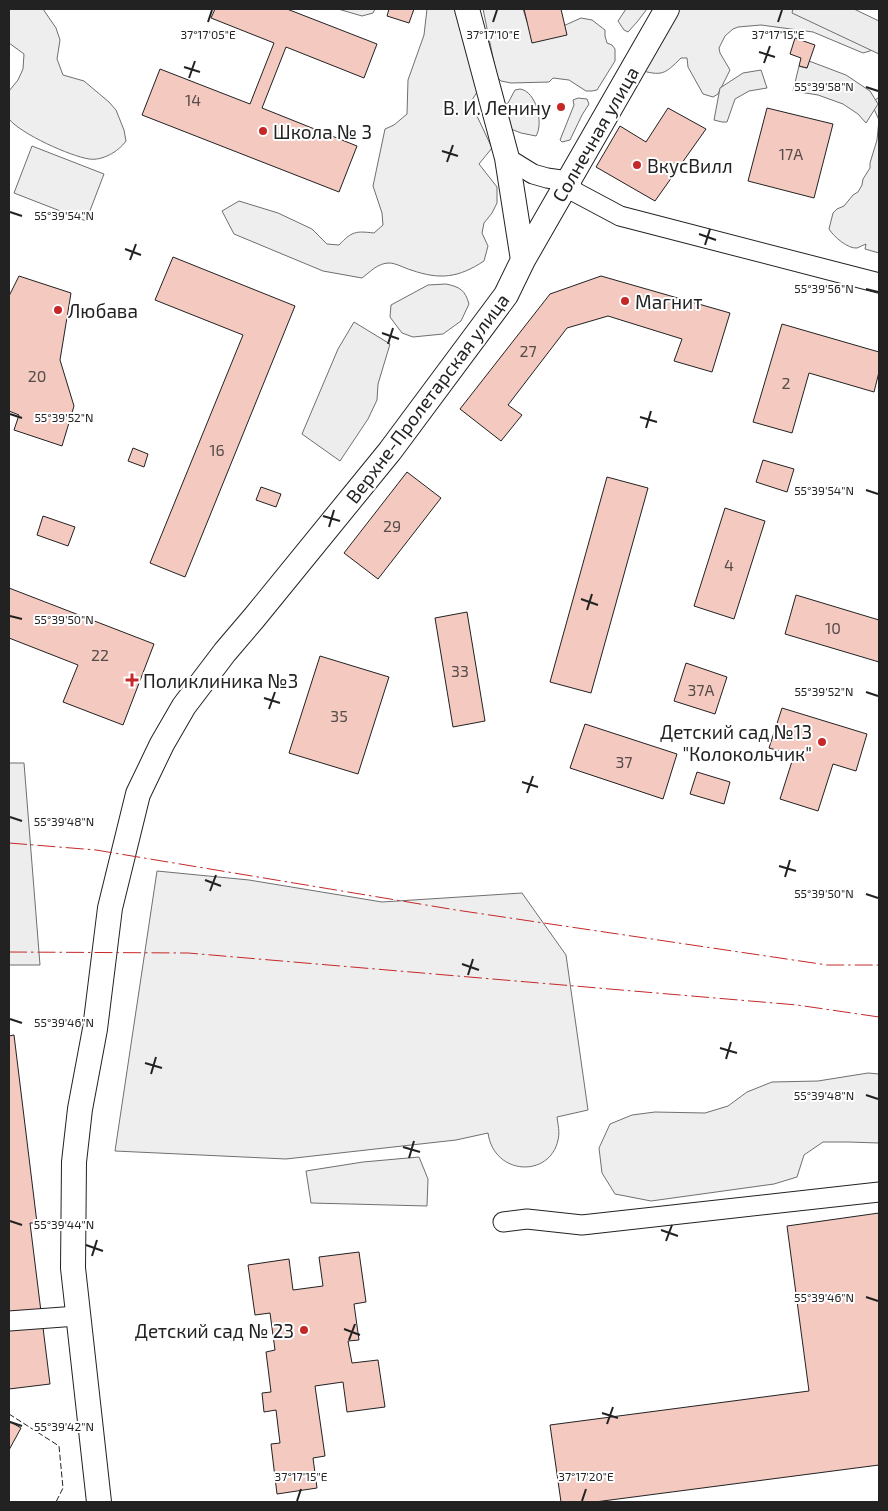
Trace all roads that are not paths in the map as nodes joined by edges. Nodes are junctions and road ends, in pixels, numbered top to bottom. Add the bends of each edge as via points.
1 (467, 9) edge
2 (667, 9) edge
3 (507, 158) junction
4 (568, 182) junction
5 (523, 260) junction
6 (879, 283) edge
7 (879, 1192) edge
8 (503, 1222) dead end
9 (77, 1316) junction
10 (9, 1321) edge
11 (99, 1502) edge

1 - 3 street
2 - 4 street, Солнечная улица
3 - 4 street via 533,174
3 - 5 street
4 - 5 street, Солнечная улица
4 - 6 street via 575,192 620,216
5 - 9 street, Верхне-Пролетарская улица via 506,295 390,451 184,706 138,794 110,908 80,1109 72,1206
7 - 8 street via 582,1226 527,1220
9 - 10 street
9 - 11 street, Верхне-Пролетарская улица

